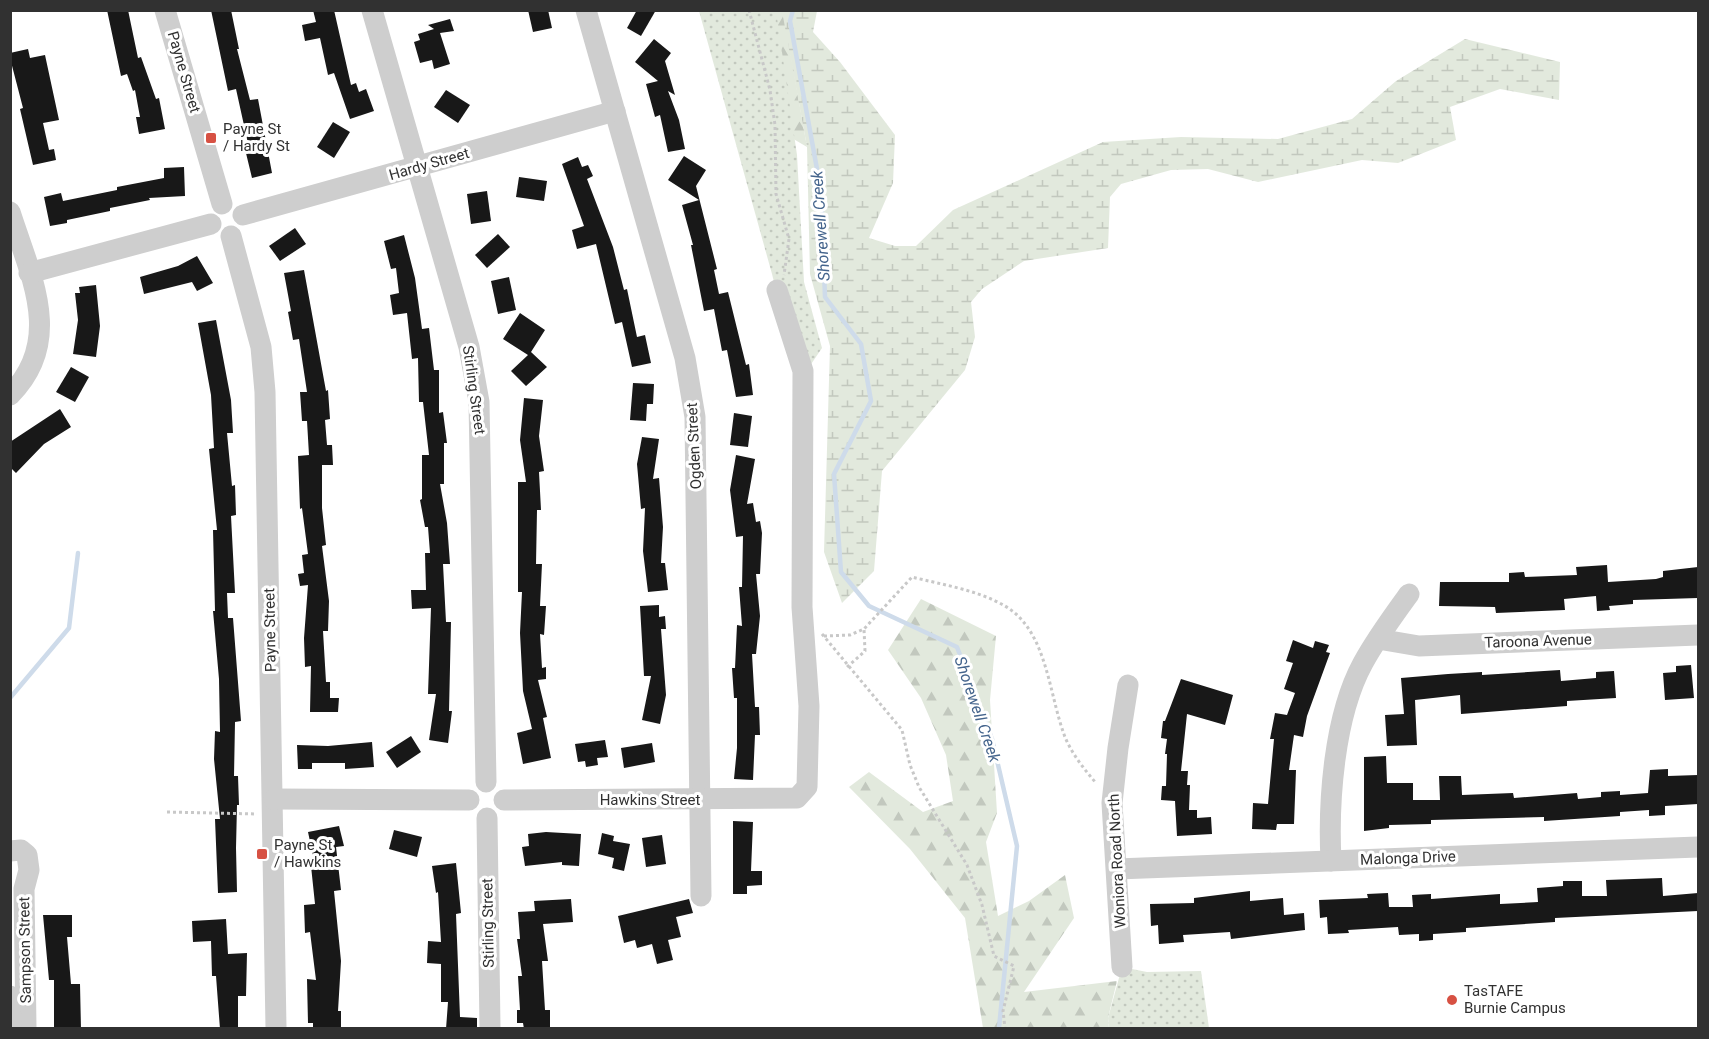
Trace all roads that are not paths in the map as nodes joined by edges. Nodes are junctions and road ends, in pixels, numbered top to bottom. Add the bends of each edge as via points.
1 (165, 10) edge
2 (372, 10) edge
3 (585, 10) edge
4 (615, 111) junction
5 (417, 167) junction
6 (222, 204) junction
7 (10, 212) edge
8 (243, 215) junction
9 (211, 224) junction
10 (231, 236) junction
11 (29, 273) junction
12 (780, 284) road end
13 (10, 395) edge
14 (1409, 594) dead end
15 (1698, 635) edge
16 (1378, 639) junction
17 (1128, 685) dead end
18 (486, 782) junction
19 (469, 800) junction
20 (504, 800) junction
21 (699, 801) junction
22 (274, 806) junction
23 (487, 818) junction
24 (1698, 848) edge
25 (10, 851) edge
26 (1331, 861) junction
27 (1117, 868) junction
28 (701, 896) dead end
29 (1122, 967) dead end
30 (10, 996) edge
31 (11, 1029) edge
32 (27, 1029) edge
33 (276, 1029) edge
34 (490, 1029) edge

1 - 6 street, Payne Street
2 - 5 street, Stirling Street
3 - 4 street, Ogden Street
4 - 5 street, Hardy Street
4 - 21 street, Ogden Street via 685,358 695,417
5 - 8 street, Hardy Street
5 - 18 street, Stirling Street via 469,347 479,402
6 - 8 street via 232,204
6 - 9 street via 211,214
7 - 11 street
8 - 10 street via 240,230
9 - 10 street via 221,235
9 - 11 street
10 - 22 street, Payne Street via 261,347 264,381
11 - 13 street via 41,318 40,346 30,371
12 - 21 street, Hawkins Street via 803,371 802,607 809,706 807,787 797,798
14 - 16 street
15 - 16 street, Taroona Avenue via 1419,646
16 - 26 street via 1362,664 1351,693 1336,752
17 - 27 street, Woniora Road North via 1112,803
18 - 19 street via 476,786
18 - 20 street via 500,789
19 - 22 street
19 - 23 street via 476,814
20 - 21 street, Hawkins Street
20 - 23 street via 501,810
21 - 28 street, Ogden Street
22 - 33 street, Payne Street
23 - 34 street, Stirling Street
24 - 26 street, Malonga Drive
25 - 32 street, Sampson Street via 21,850 27,855
26 - 27 street, Malonga Drive
27 - 29 street, Woniora Road North
30 - 31 street, Sampson Street

